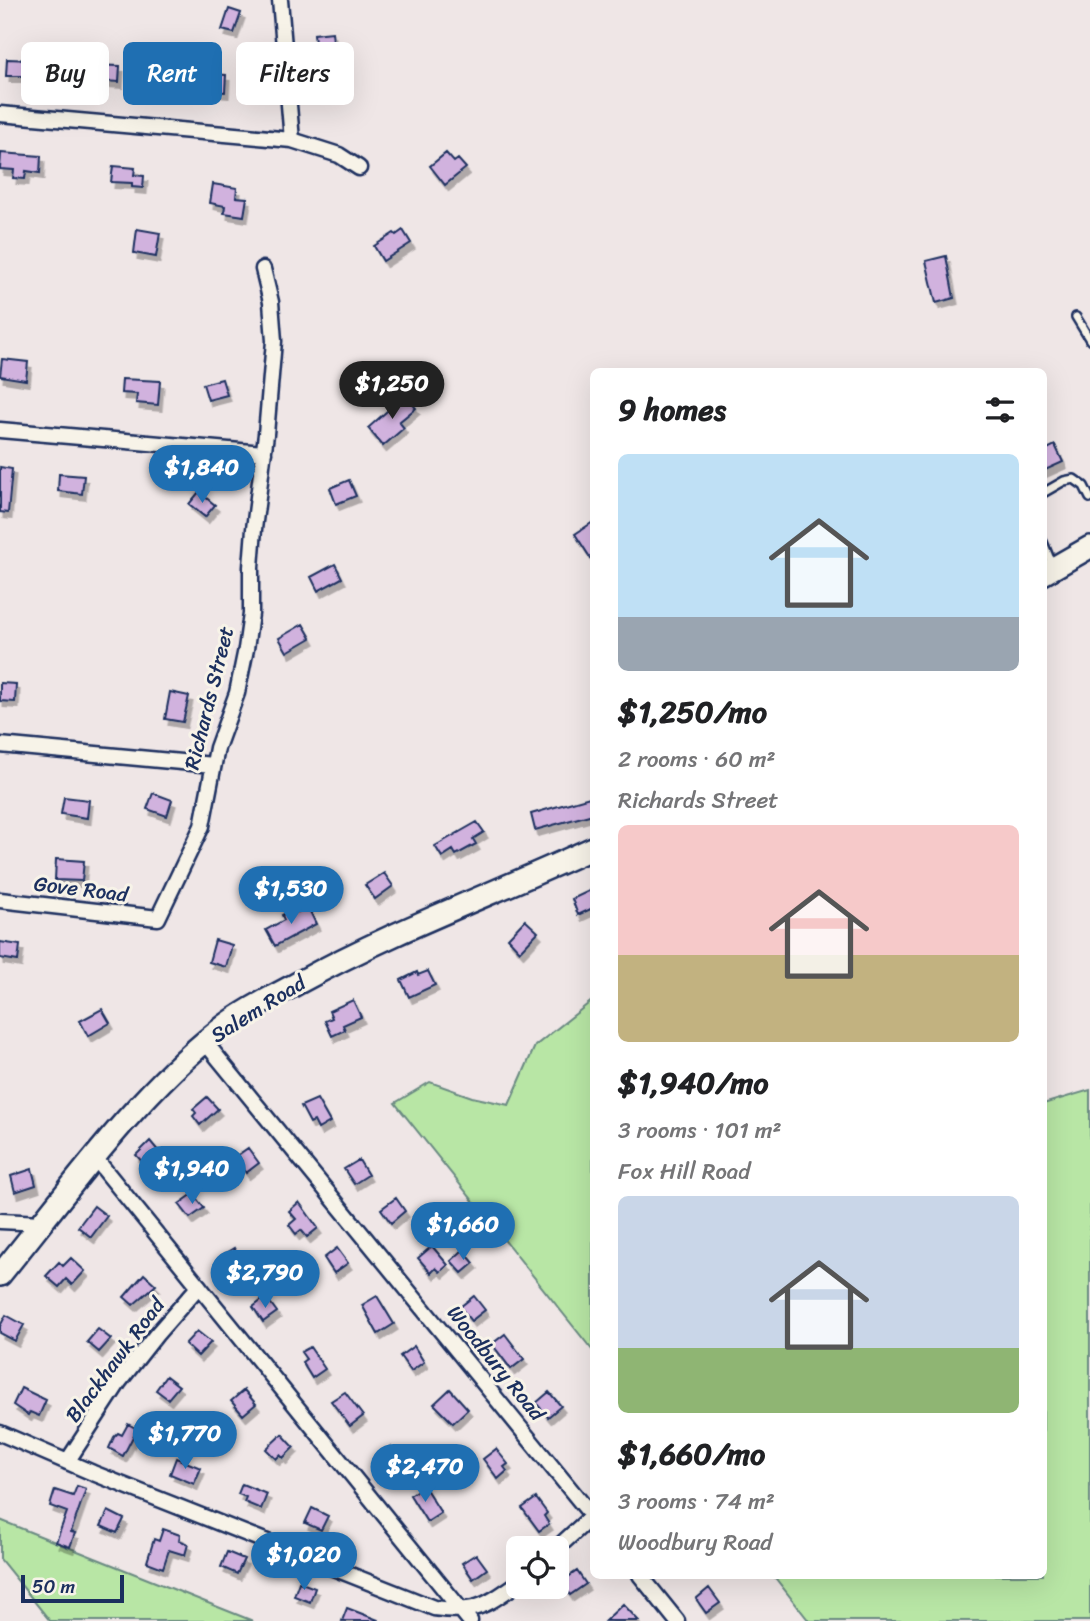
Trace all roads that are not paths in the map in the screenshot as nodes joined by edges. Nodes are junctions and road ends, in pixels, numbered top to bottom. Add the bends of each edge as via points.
1 (281, 0) edge
2 (0, 114) edge
3 (292, 140) junction
4 (359, 167) dead end
5 (262, 269) dead end
6 (1076, 317) dead end
7 (1090, 340) edge
8 (0, 430) edge
9 (264, 453) junction
10 (1047, 491) edge
11 (1090, 498) edge
12 (1090, 547) edge
13 (1048, 571) edge
14 (0, 745) edge
15 (213, 765) junction
16 (590, 849) edge
17 (0, 900) edge
18 (158, 918) joint
19 (205, 1042) junction
20 (95, 1158) junction
21 (0, 1220) edge
22 (42, 1223) junction
23 (0, 1275) edge
24 (199, 1286) junction
25 (0, 1433) edge
26 (67, 1462) junction
27 (590, 1512) edge
28 (590, 1519) edge
29 (569, 1537) edge
30 (643, 1579) edge
31 (506, 1590) edge
32 (466, 1615) edge
33 (677, 1621) edge

1 - 3 street
2 - 3 street
3 - 4 street via 339,155
5 - 9 street, Richards Street via 274,341
6 - 7 lane
8 - 9 street
9 - 15 street, Richards Street via 246,649
10 - 11 lane via 1074,479
12 - 13 main road
14 - 15 street
15 - 18 street, Richards Street via 202,826
16 - 19 main road, Salem Road via 353,954 235,1018
17 - 18 street, Gove Road
19 - 20 main road, Salem Road via 183,1060
19 - 27 street, Woodbury Road
20 - 22 main road, Salem Road
20 - 24 street
21 - 22 street
22 - 23 main road, Salem Road
24 - 26 street, Blackhawk Road via 119,1382
24 - 32 street
25 - 26 street
26 - 32 street via 433,1608
28 - 29 street
30 - 33 street
31 - 32 street

